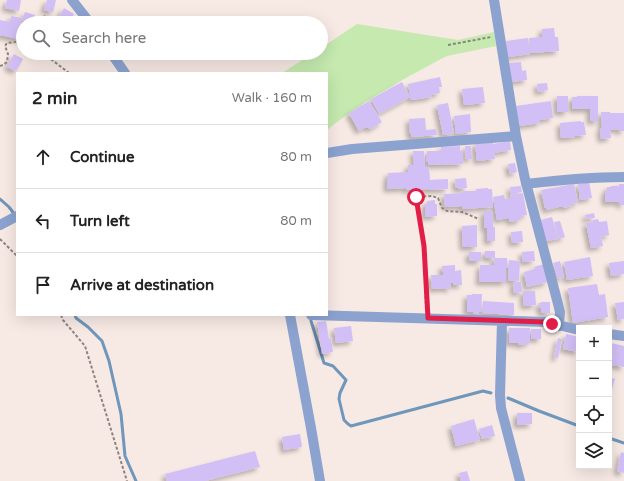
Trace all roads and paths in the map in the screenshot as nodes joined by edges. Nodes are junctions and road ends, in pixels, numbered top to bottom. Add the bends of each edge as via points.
1 (72, 0) edge
2 (494, 0) edge
3 (85, 16) edge
4 (500, 36) junction
5 (16, 42) edge
6 (448, 45) dead end
7 (52, 60) edge
8 (116, 60) edge
9 (0, 66) edge
10 (68, 72) edge
11 (124, 72) edge
12 (516, 136) junction
13 (328, 153) edge
14 (624, 178) edge
15 (526, 184) junction
16 (16, 217) edge
17 (479, 219) dead end
18 (0, 225) edge
19 (0, 240) edge
20 (16, 255) edge
21 (328, 315) edge
22 (62, 316) edge
23 (290, 316) edge
24 (428, 318) junction
25 (502, 321) junction
26 (559, 326) junction
27 (576, 329) edge
28 (612, 334) edge
29 (624, 336) edge
30 (127, 481) edge
31 (320, 481) edge
32 (520, 481) edge

1 - 3 street
2 - 4 street
4 - 6 path
4 - 12 street
5 - 9 path via 7,43 6,62
7 - 10 path
8 - 11 street
12 - 13 street
12 - 15 street
14 - 15 street via 576,178
15 - 26 street via 560,312
16 - 18 street
17 - 24 path via 442,208 438,198 416,197 424,246
19 - 20 path
21 - 24 street
22 - 30 path via 85,346
23 - 31 street
24 - 25 street
25 - 26 street via 546,322
25 - 32 street via 501,408
26 - 27 street
28 - 29 street

